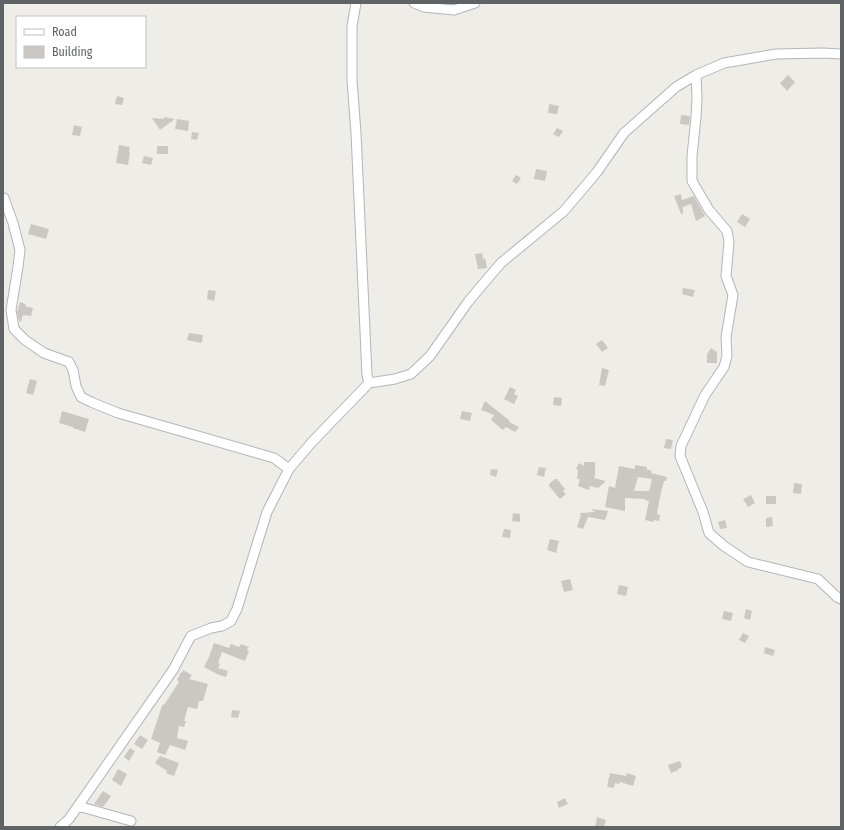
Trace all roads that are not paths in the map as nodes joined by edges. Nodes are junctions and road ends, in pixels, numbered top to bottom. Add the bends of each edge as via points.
1 (356, 3) edge
2 (414, 3) edge
3 (475, 3) edge
4 (841, 54) edge
5 (696, 76) junction
6 (4, 198) dead end
7 (369, 383) junction
8 (289, 469) junction
9 (841, 599) edge
10 (78, 806) junction
11 (131, 821) dead end
12 (60, 827) edge

1 - 7 street via 352,26 352,80
2 - 3 street via 424,7 454,10
4 - 5 street via 776,54 724,63
5 - 7 street via 676,87 624,133 597,172 564,211 501,263 430,356 411,374
5 - 9 street via 692,180 709,210 727,231 729,242 726,276 733,295 724,367 705,395 681,446 680,456 709,533 748,562 818,579
6 - 8 street via 20,250 11,310 14,329 44,353 69,362 74,370 76,386 81,397 118,413 274,458
7 - 8 street
8 - 10 street via 266,512 237,609 231,621 191,636 173,670
10 - 11 street
10 - 12 street

